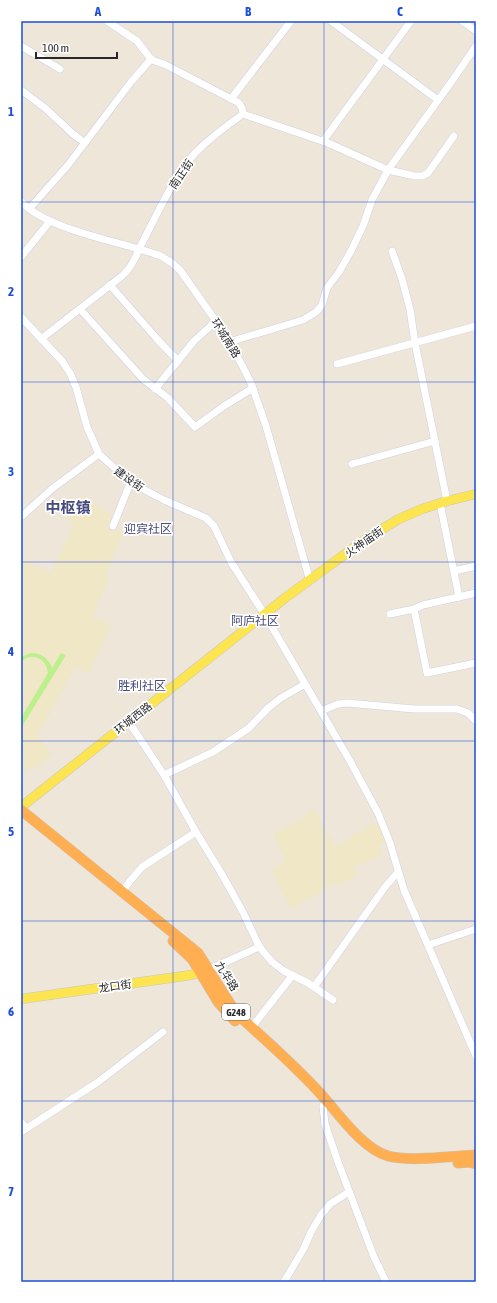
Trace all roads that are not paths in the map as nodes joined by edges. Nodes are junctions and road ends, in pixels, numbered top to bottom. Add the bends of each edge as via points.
1 (108, 21) edge
2 (291, 21) edge
3 (331, 21) edge
4 (411, 21) edge
5 (462, 21) edge
6 (476, 31) edge
7 (21, 46) edge
8 (476, 46) edge
9 (151, 58) junction
10 (383, 59) junction
11 (60, 69) dead end
12 (21, 90) edge
13 (231, 99) junction
14 (438, 100) junction
15 (243, 114) junction
16 (454, 136) dead end
17 (323, 142) junction
18 (85, 143) junction
19 (388, 170) junction
20 (21, 201) edge
21 (29, 209) junction
22 (50, 221) junction
23 (139, 249) junction
24 (392, 251) dead end
25 (21, 257) edge
26 (110, 285) junction
27 (80, 309) junction
28 (21, 317) edge
29 (216, 321) junction
30 (476, 326) edge
31 (41, 339) junction
32 (228, 342) junction
33 (415, 343) junction
34 (178, 361) junction
35 (337, 364) dead end
36 (253, 388) junction
37 (155, 389) junction
38 (435, 441) junction
39 (99, 454) junction
40 (352, 464) dead end
41 (131, 481) junction
42 (476, 494) edge
43 (444, 502) junction
44 (21, 517) edge
45 (113, 526) dead end
46 (476, 566) edge
47 (454, 571) junction
48 (310, 580) junction
49 (476, 593) edge
50 (459, 597) junction
51 (414, 609) junction
52 (390, 614) dead end
53 (265, 615) junction
54 (476, 663) edge
55 (305, 684) junction
56 (321, 711) junction
57 (476, 721) edge
58 (129, 722) junction
59 (164, 775) junction
60 (21, 807) edge
61 (21, 810) edge
62 (21, 817) edge
63 (196, 832) junction
64 (398, 872) junction
65 (123, 892) junction
66 (476, 929) edge
67 (428, 946) junction
68 (259, 947) junction
69 (204, 971) junction
70 (292, 976) junction
71 (314, 987) junction
72 (21, 999) edge
73 (333, 1000) dead end
74 (252, 1028) junction
75 (163, 1032) dead end
76 (476, 1054) edge
77 (324, 1106) junction
78 (21, 1122) edge
79 (24, 1130) edge
80 (476, 1155) edge
81 (476, 1164) edge
82 (349, 1192) junction
83 (284, 1282) edge
84 (386, 1282) edge

1 - 9 street via 137,41
2 - 13 street
3 - 10 street
4 - 10 street
5 - 6 street
7 - 11 street
8 - 14 street
9 - 13 street
9 - 18 street
10 - 14 street
10 - 17 street
12 - 18 street
13 - 15 street via 241,105
14 - 19 street
15 - 17 street
15 - 23 street, 南正街 via 216,134 189,161 174,182
16 - 19 street via 425,175 415,176
17 - 19 street
18 - 21 street
19 - 32 street via 372,200 351,251 327,288 322,305 316,312 303,320
20 - 21 street, 环城南路
21 - 22 street, 环城南路
22 - 23 street, 环城南路
22 - 25 street
23 - 26 street, 南正街 via 129,269
23 - 29 street, 环城南路 via 161,256 176,266
24 - 33 street via 406,293
26 - 27 street, 南正街
26 - 34 street
27 - 31 street, 南正街
27 - 37 street
28 - 31 street, 建设街
29 - 32 street, 环城南路
29 - 34 street via 194,341
30 - 33 street
31 - 39 street, 建设街 via 70,373 87,427
32 - 36 street, 环城南路
33 - 35 street
33 - 38 street
34 - 37 street
36 - 37 street via 195,427 168,398
36 - 48 street, 环城南路
38 - 40 street
38 - 43 street
39 - 41 street, 建设街
39 - 44 street via 53,488
41 - 45 street
41 - 53 street, 建设街 via 159,498 211,522
42 - 43 main road, 火神庙街
43 - 47 street
43 - 48 main road, 火神庙街 via 410,514 382,528
46 - 47 street
47 - 50 street
48 - 53 main road, 火神庙街
49 - 50 street
50 - 51 street
51 - 52 street
51 - 54 street via 427,673
53 - 55 street, 建设街
53 - 58 main road, 环城西路
55 - 56 street, 建设街
55 - 59 street via 273,704 249,728 213,752
56 - 57 street via 347,703 414,709 454,708 468,713
56 - 64 street, 建设街 via 378,813
58 - 59 street
58 - 60 main road, 环城西路
59 - 63 street
61 - 65 highway, 九华路 / G248
62 - 69 highway, 九华路 / G248 via 183,950
63 - 65 street via 142,867
63 - 68 street via 243,912
64 - 67 street, 建设街
64 - 71 street
65 - 69 highway, 九华路 / G248 via 198,953
66 - 67 street
67 - 76 street, 建设街
68 - 69 street
68 - 70 street via 272,962
69 - 72 main road, 龙口街
69 - 74 highway, 九华路 / G248
69 - 77 highway, 九华路 / G248 via 218,1002
70 - 71 street
70 - 74 street
71 - 73 street
74 - 80 highway, 九华路 / G248 via 318,1090 375,1150 388,1156 407,1159
75 - 79 street via 98,1082
77 - 81 highway, 九华路 / G248 via 354,1141 379,1159 407,1165 470,1162
77 - 82 street via 325,1124
78 - 79 street
82 - 83 street via 320,1214
82 - 84 street

